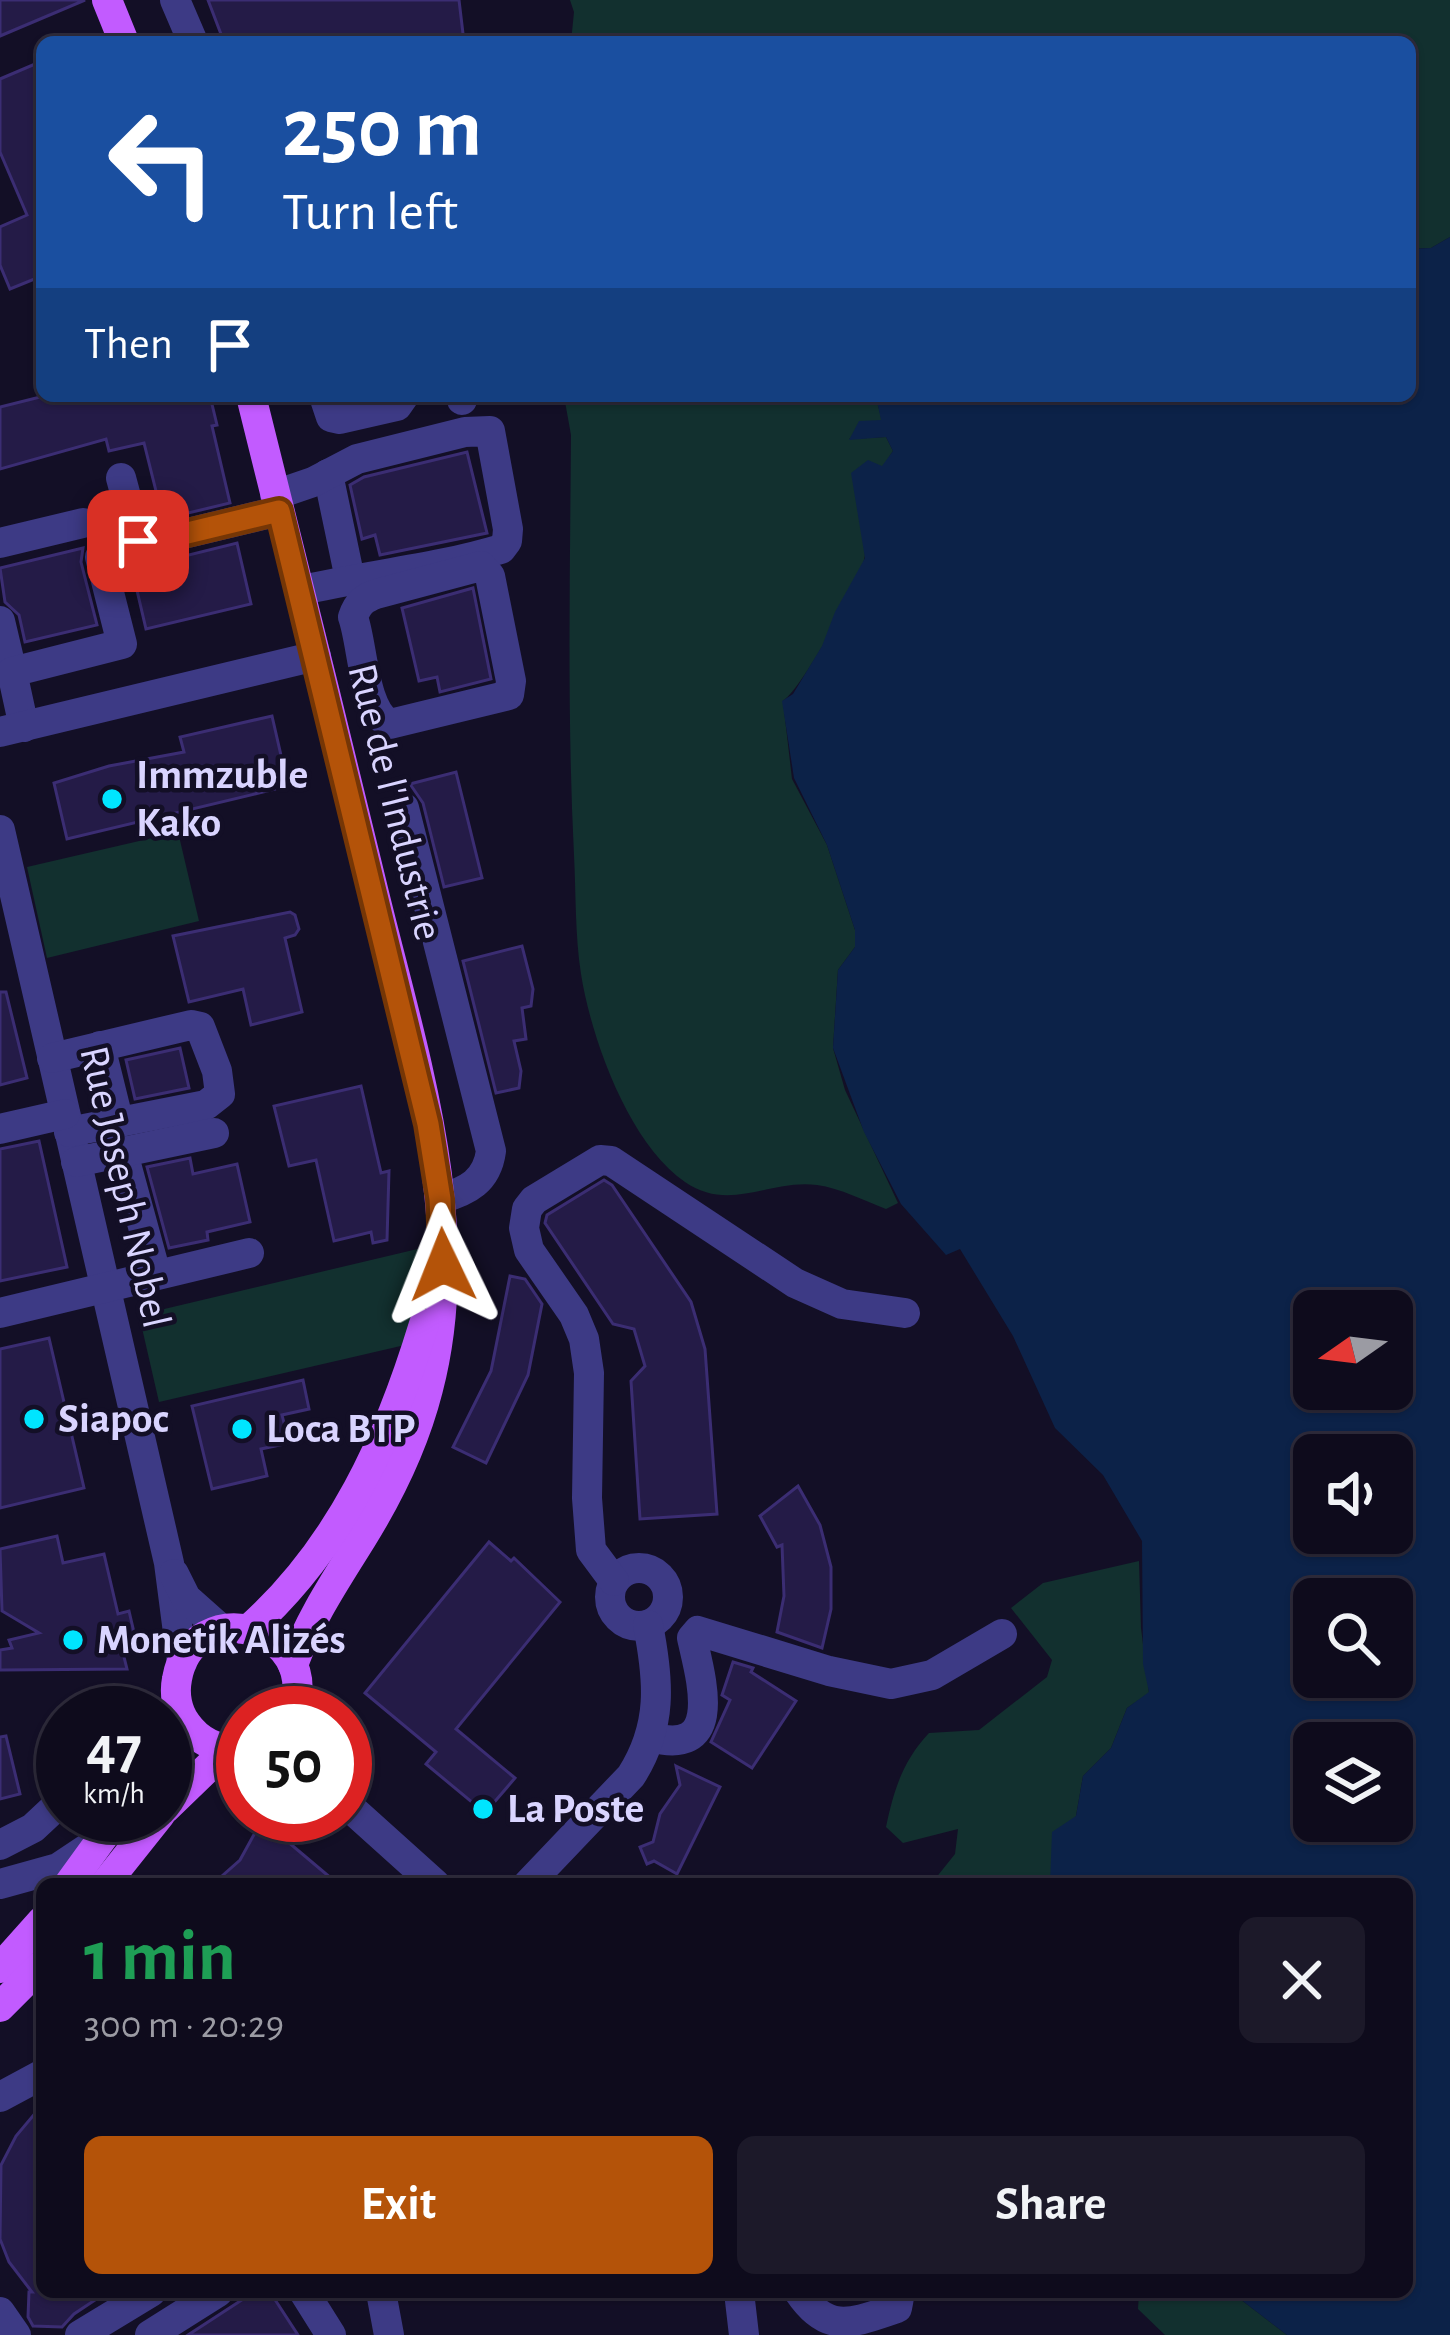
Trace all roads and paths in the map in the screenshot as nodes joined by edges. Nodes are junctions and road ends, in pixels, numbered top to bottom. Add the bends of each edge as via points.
1 (107, 0) edge
2 (176, 0) edge
3 (122, 36) edge
4 (191, 36) edge
5 (252, 402) edge
6 (327, 402) edge
7 (400, 402) edge
8 (328, 474) junction
9 (121, 478) dead end
10 (277, 503) junction
11 (83, 523) dead end
12 (0, 543) edge
13 (100, 556) dead end
14 (350, 579) junction
15 (299, 591) junction
16 (353, 617) junction
17 (0, 621) edge
18 (313, 642) junction
19 (79, 657) junction
20 (12, 672) junction
21 (374, 707) junction
22 (93, 710) junction
23 (332, 716) junction
24 (12, 729) edge
25 (404, 808) dead end
26 (0, 830) edge
27 (446, 968) junction
28 (395, 982) junction
29 (100, 1046) junction
30 (52, 1058) junction
31 (0, 1129) edge
32 (214, 1133) dead end
33 (70, 1136) junction
34 (121, 1138) junction
35 (442, 1214) junction
36 (249, 1253) dead end
37 (156, 1274) junction
38 (105, 1286) junction
39 (0, 1313) edge
40 (905, 1313) dead end
41 (169, 1563) junction
42 (614, 1581) junction
43 (648, 1624) junction
44 (235, 1629) junction
45 (1002, 1634) dead end
46 (182, 1663) junction
47 (293, 1665) junction
48 (176, 1686) edge
49 (297, 1686) edge
50 (651, 1737) junction
51 (216, 1766) edge
52 (192, 1787) edge
53 (36, 1825) edge
54 (372, 1827) edge
55 (91, 1842) edge
56 (99, 1842) edge
57 (138, 1842) edge
58 (0, 1845) edge
59 (73, 1878) edge
60 (110, 1878) edge
61 (428, 1878) edge
62 (532, 1878) edge
63 (0, 1884) edge
64 (36, 1929) edge
65 (0, 1968) edge
66 (36, 1971) edge
67 (0, 2007) edge
68 (36, 2078) edge
69 (0, 2097) edge
70 (141, 2298) edge
71 (209, 2298) edge
72 (308, 2298) edge
73 (741, 2298) edge
74 (803, 2298) edge
75 (899, 2298) edge
76 (0, 2312) edge
77 (16, 2335) edge
78 (80, 2335) edge
79 (150, 2335) edge
80 (331, 2335) edge
81 (744, 2335) edge

1 - 3 main road
2 - 4 street
5 - 10 main road, Rue de l'Industrie
6 - 7 street via 331,417 340,418
8 - 10 street
8 - 14 street
8 - 14 street via 357,459 490,431 508,529 501,549
9 - 10 street via 133,530 146,543
10 - 15 main road, Rue de l'Industrie
11 - 12 street
13 - 19 street via 122,644
14 - 15 street
15 - 18 main road, Rue de l'Industrie
16 - 18 street
16 - 21 street
16 - 21 street via 376,594 481,566 490,576 509,694 390,724
17 - 20 street
18 - 22 street
18 - 23 main road, Rue de l'Industrie
19 - 20 street
19 - 22 street
20 - 24 street
21 - 23 street
22 - 24 street
23 - 28 main road, Rue de l'Industrie
25 - 27 street
26 - 30 street, Rue Joseph Nobel
27 - 28 street
27 - 35 street via 491,1151 483,1176
28 - 35 main road, Rue de l'Industrie
29 - 30 street
29 - 34 street
29 - 34 street via 200,1027 217,1071 220,1094 206,1105
30 - 33 street, Rue Joseph Nobel
31 - 33 street
32 - 34 street
33 - 34 street
33 - 38 street, Rue Joseph Nobel
34 - 37 street
35 - 44 main road, Rue de l'Industrie via 425,1320 386,1437 308,1568
35 - 47 main road, Rue de l'Industrie via 441,1324 416,1430
36 - 37 street
37 - 38 street
38 - 39 street
38 - 41 street, Rue Joseph Nobel
40 - 42 street via 842,1304 795,1282 610,1161 534,1200 524,1219 530,1250 584,1339 591,1550
41 - 44 street, Rue Joseph Nobel via 186,1598
41 - 46 street, Rue Joseph Nobel
42 - 43 street via 614,1612 629,1624
42 - 43 street via 644,1568 682,1590
43 - 50 street via 659,1696
44 - 46 main road, Rue de l'Industrie via 201,1639
44 - 47 main road via 279,1644
45 - 50 street via 932,1675 891,1684 698,1631 692,1638 701,1718 682,1740
46 - 48 main road
47 - 49 main road, Rue de l'Industrie
50 - 62 street via 631,1776
51 - 52 main road
53 - 58 street
54 - 61 street
55 - 63 street via 58,1868
56 - 59 main road
57 - 60 main road
64 - 65 main road
66 - 67 main road
68 - 69 street
70 - 78 street
71 - 79 street
72 - 80 street
73 - 81 street
74 - 75 street via 832,2325 897,2308
76 - 77 street

